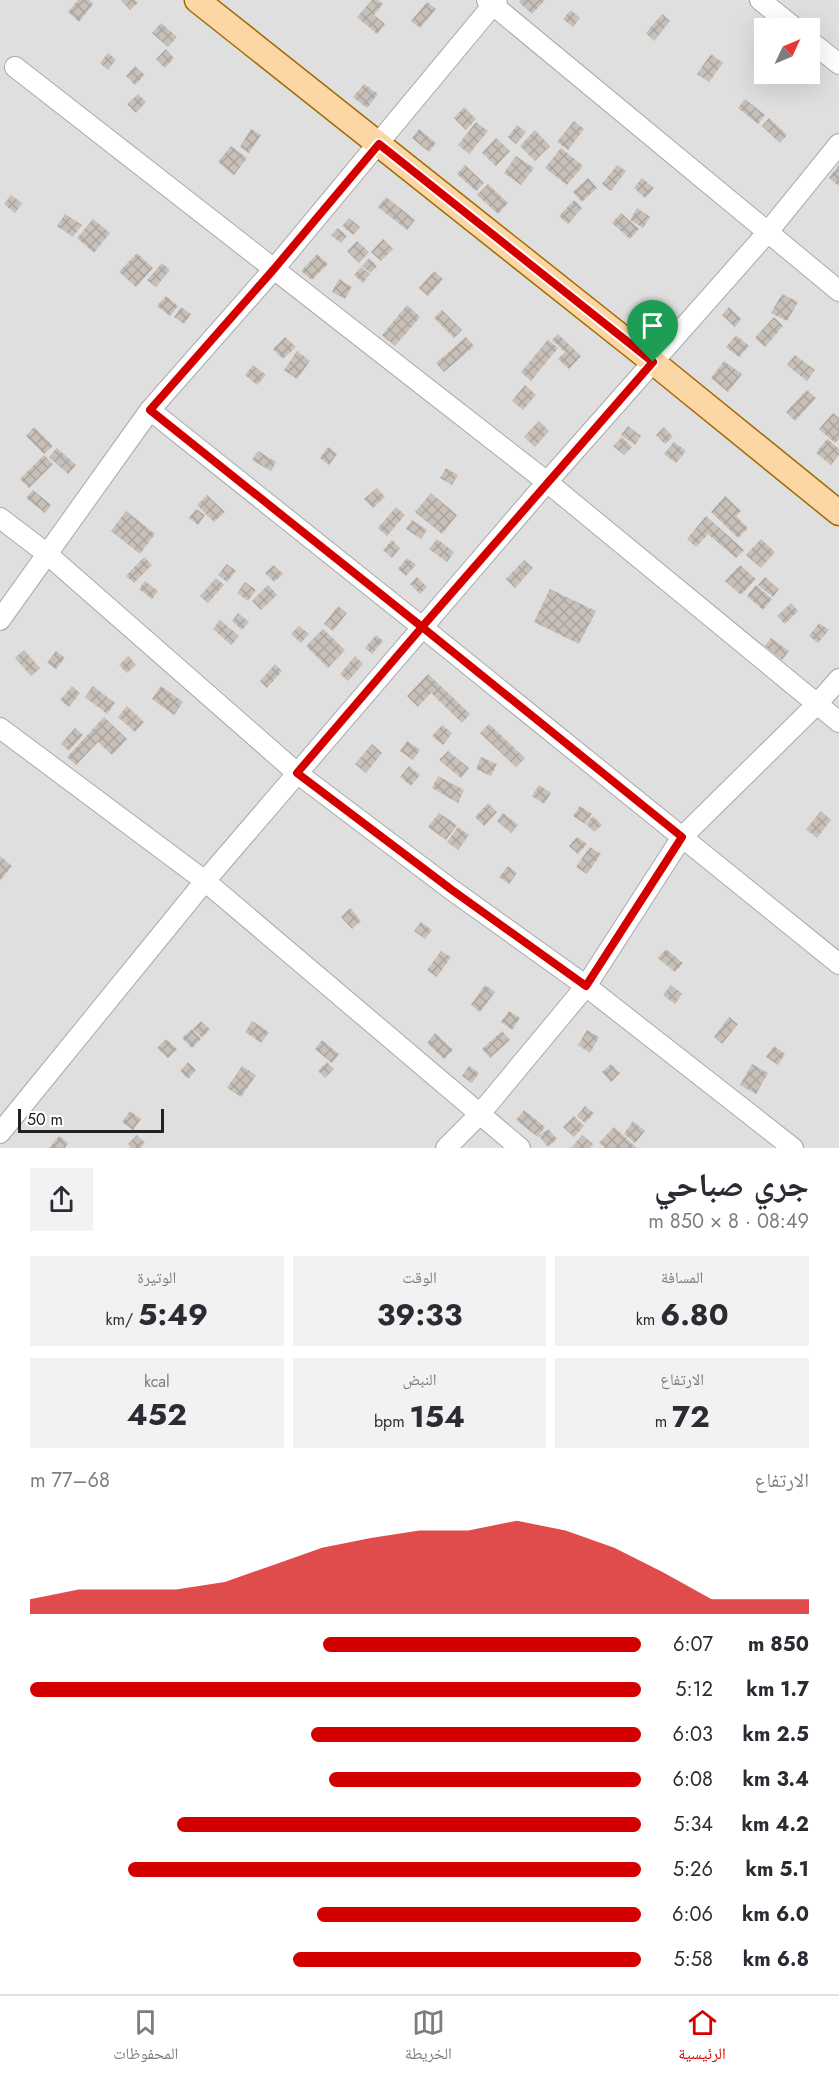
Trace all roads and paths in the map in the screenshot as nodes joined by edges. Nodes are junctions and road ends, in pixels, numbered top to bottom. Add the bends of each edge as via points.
1 (197, 0) edge
2 (760, 0) edge
3 (492, 2) edge
4 (782, 18) edge
5 (820, 49) edge
6 (839, 64) edge
7 (15, 66) dead end
8 (379, 144) junction
9 (839, 144) edge
10 (767, 233) junction
11 (274, 269) junction
12 (839, 291) edge
13 (653, 362) junction
14 (150, 410) junction
15 (547, 482) junction
16 (839, 513) edge
17 (0, 518) edge
18 (46, 553) junction
19 (0, 620) edge
20 (422, 627) junction
21 (839, 679) edge
22 (818, 704) junction
23 (839, 722) edge
24 (0, 728) edge
25 (297, 773) junction
26 (682, 837) junction
27 (205, 881) junction
28 (839, 964) edge
29 (586, 986) junction
30 (479, 1115) junction
31 (0, 1133) edge
32 (446, 1148) edge
33 (520, 1148) edge
34 (793, 1148) edge

1 - 8 main road
2 - 4 street
3 - 8 street
3 - 10 street
5 - 6 street
7 - 11 street
8 - 11 street
8 - 13 main road
9 - 10 street
10 - 12 street
10 - 13 street
11 - 14 street
11 - 15 street
13 - 15 street
13 - 16 main road
14 - 18 street
14 - 20 street
15 - 20 street
15 - 22 street
17 - 18 street
18 - 19 street
18 - 25 street
20 - 25 street
20 - 26 street
21 - 22 street
22 - 23 street
22 - 26 street
24 - 27 street
25 - 27 street
25 - 29 street
26 - 28 street
26 - 29 street
27 - 30 street
27 - 31 street
29 - 30 street
29 - 34 street
30 - 32 street
30 - 33 street

